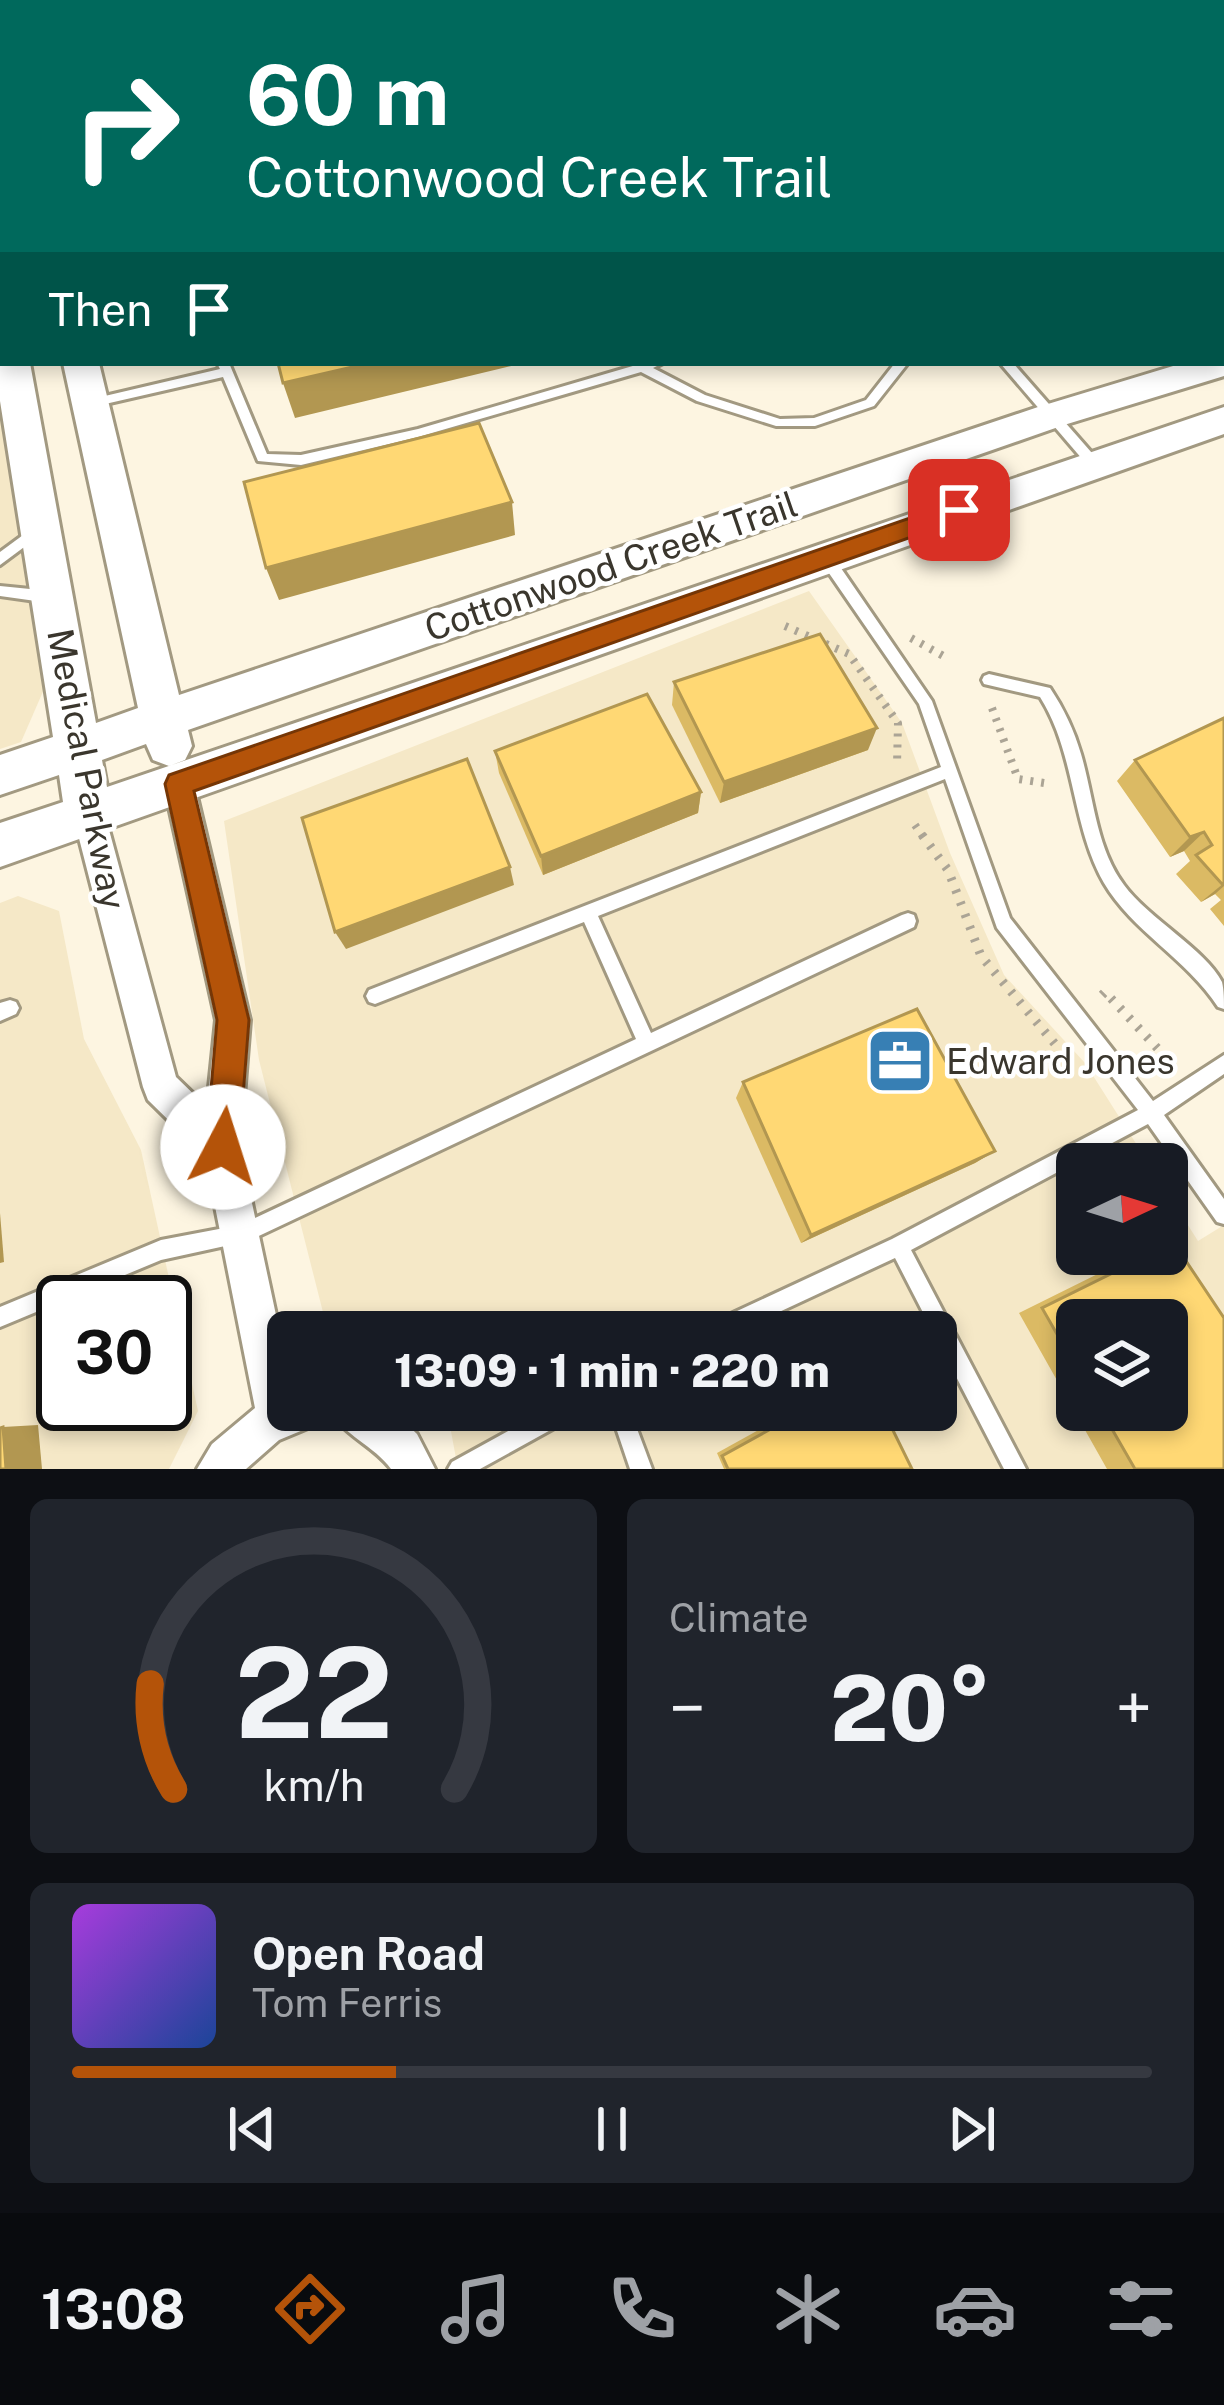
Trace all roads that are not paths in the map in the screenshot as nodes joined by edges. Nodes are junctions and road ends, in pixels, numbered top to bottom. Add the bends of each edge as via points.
1 (14, 366) edge
2 (81, 366) edge
3 (651, 366) edge
4 (900, 366) edge
5 (1009, 366) edge
6 (1214, 366) edge
7 (224, 368) edge
8 (89, 404) junction
9 (1051, 416) junction
10 (1224, 420) edge
11 (1094, 464) junction
12 (41, 526) junction
13 (825, 556) junction
14 (0, 560) edge
15 (0, 591) edge
16 (53, 598) junction
17 (989, 680) dead end
18 (161, 719) junction
19 (78, 748) junction
20 (950, 770) junction
21 (0, 775) edge
22 (179, 784) junction
23 (89, 815) junction
24 (0, 845) edge
25 (588, 912) junction
26 (908, 921) dead end
27 (375, 996) dead end
28 (1224, 1001) edge
29 (646, 1043) junction
30 (1224, 1064) edge
31 (1151, 1113) junction
32 (223, 1147) junction
33 (1224, 1215) edge
34 (241, 1234) junction
35 (899, 1246) junction
36 (759, 1311) edge
37 (0, 1318) edge
38 (267, 1333) edge
39 (267, 1425) edge
40 (386, 1431) edge
41 (529, 1431) edge
42 (627, 1431) edge
43 (218, 1469) edge
44 (414, 1469) edge
45 (459, 1469) edge
46 (641, 1469) edge
47 (1015, 1469) edge

1 - 12 street, Medical Parkway
2 - 8 street
3 - 4 lane via 701,398 780,423 815,422 870,403
3 - 7 lane via 301,460 263,458
5 - 9 lane
6 - 9 street, Cottonwood Creek Trail
7 - 8 lane
8 - 18 street
9 - 11 lane
9 - 18 street, Cottonwood Creek Trail
10 - 11 street, Cottonwood Creek Trail
11 - 13 street, Cottonwood Creek Trail
12 - 14 lane
12 - 16 street, Medical Parkway
13 - 20 lane via 925,701
13 - 22 street, Cottonwood Creek Trail
15 - 16 lane
16 - 19 street, Medical Parkway
17 - 28 lane via 1045,692 1066,718 1080,796 1107,873 1122,897 1208,972
18 - 19 street, Cottonwood Creek Trail
18 - 22 street
19 - 21 street, Cottonwood Creek Trail
19 - 23 street, Medical Parkway
20 - 25 lane
20 - 31 lane via 1004,922
22 - 23 street, Cottonwood Creek Trail
22 - 32 street via 233,1020
23 - 24 street, Cottonwood Creek Trail
23 - 32 street, Medical Parkway via 161,1087
25 - 27 lane
25 - 29 lane
26 - 29 lane
29 - 34 lane
30 - 31 lane
31 - 33 lane
31 - 35 lane
32 - 34 street
34 - 37 lane via 161,1250
34 - 38 street
35 - 36 lane
35 - 47 lane
39 - 43 street
40 - 44 street
41 - 45 lane
42 - 46 lane

